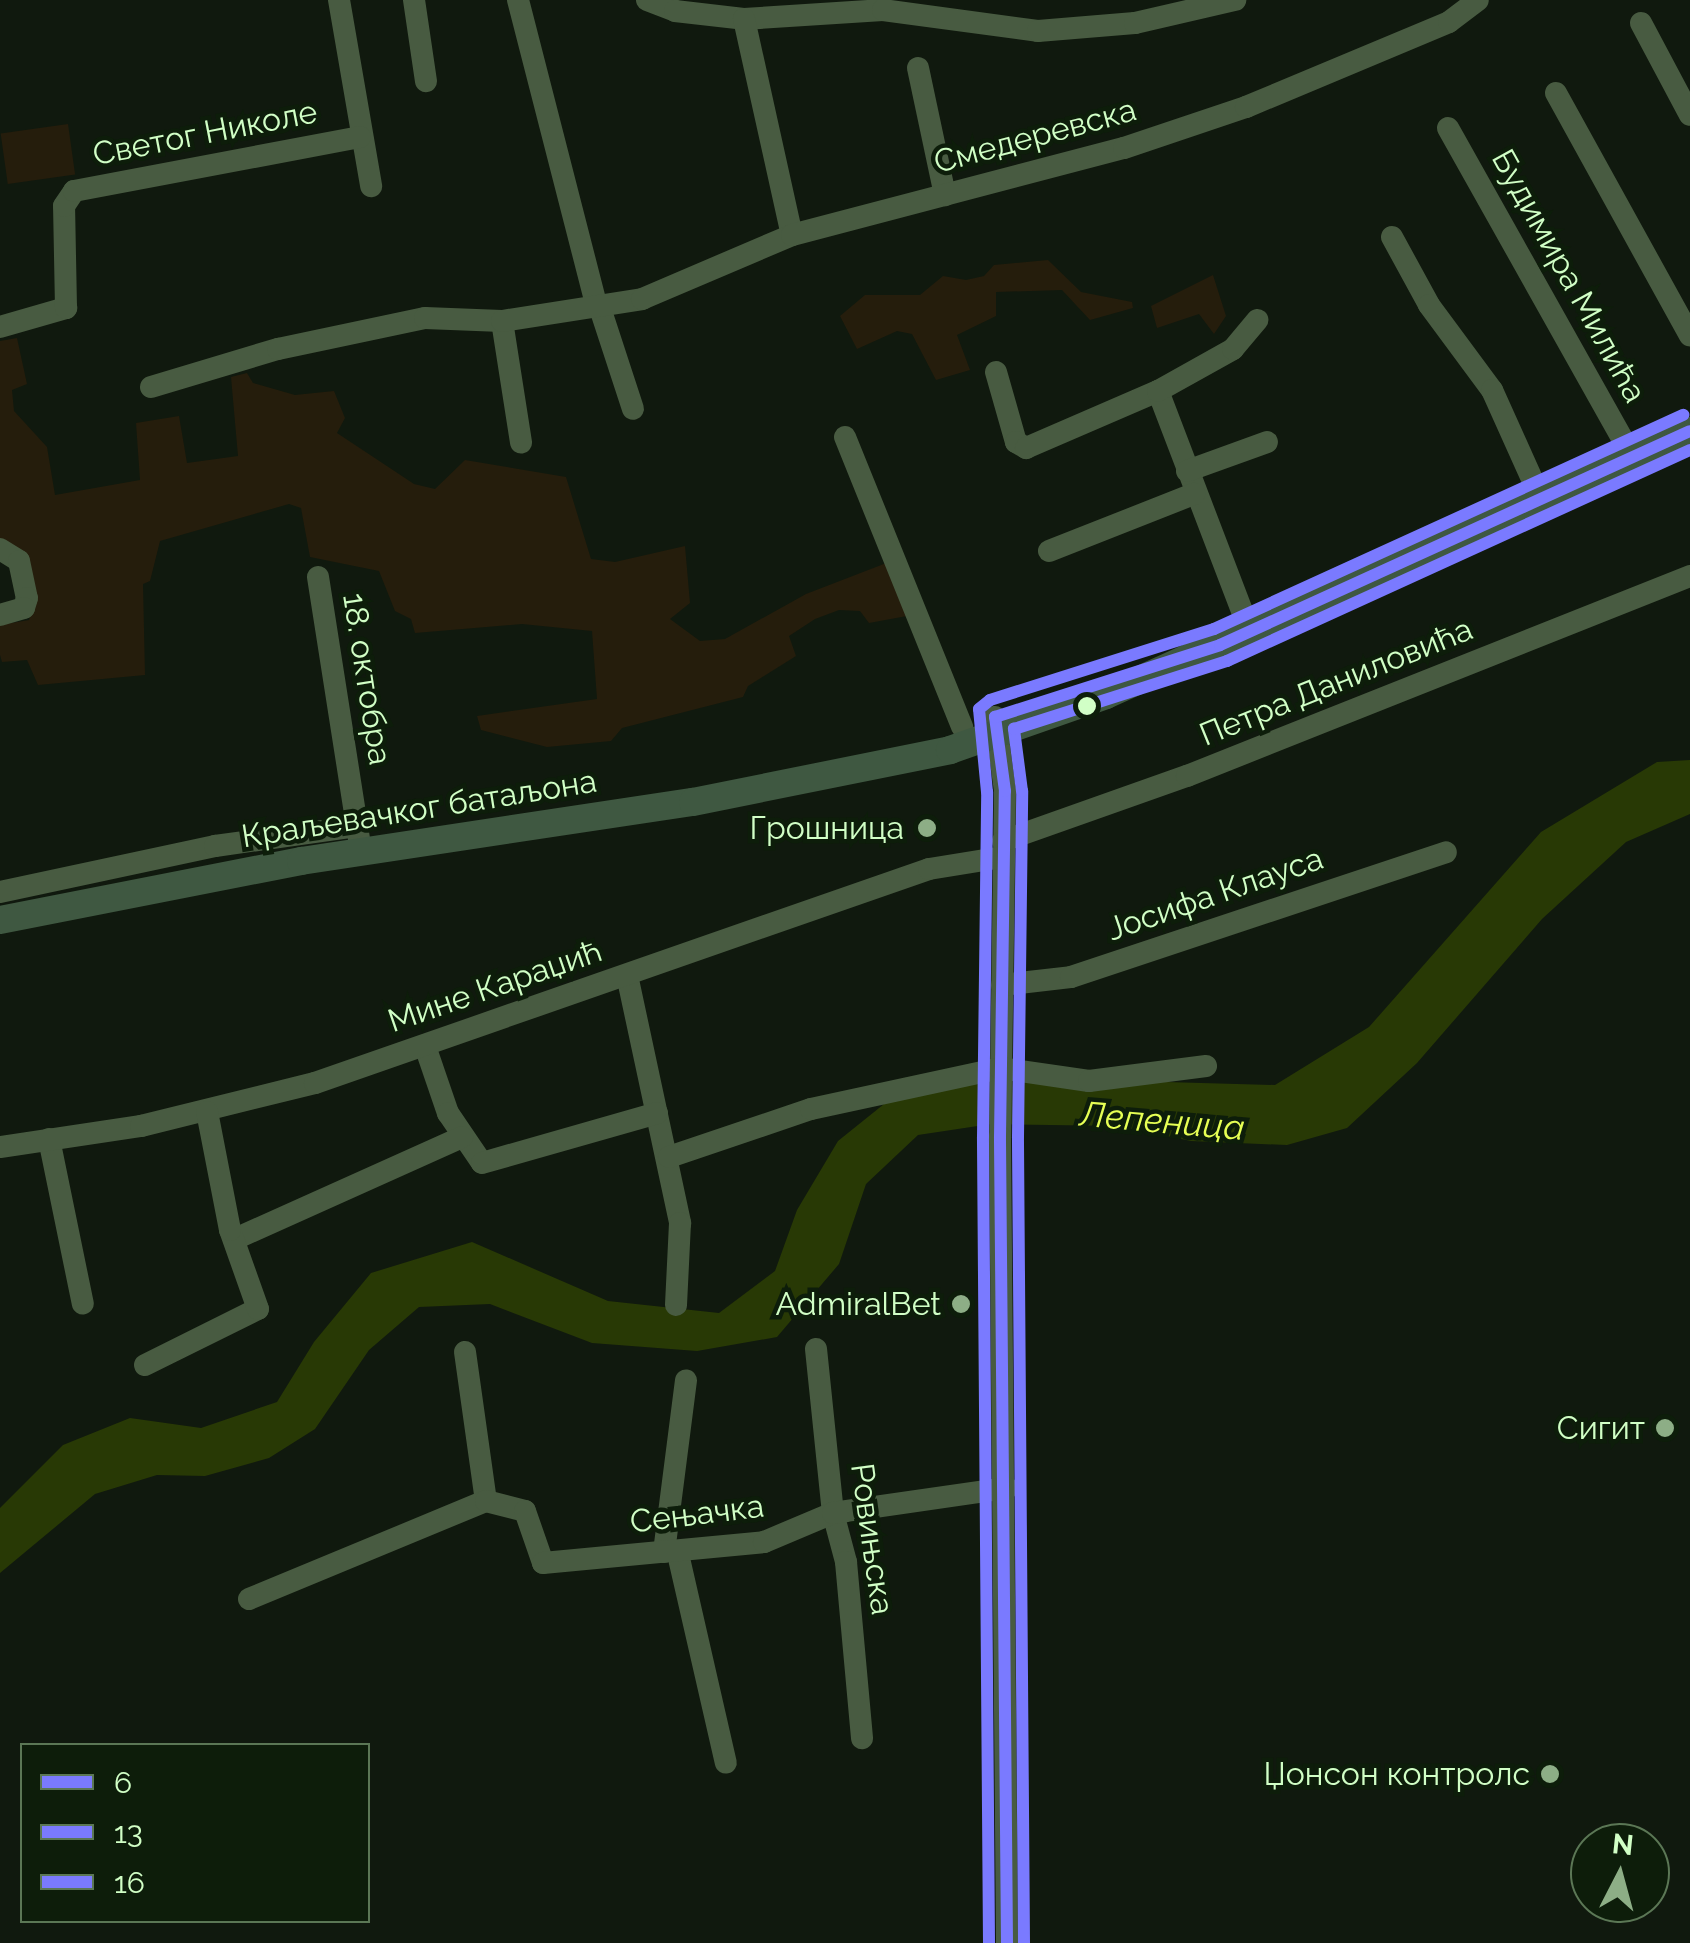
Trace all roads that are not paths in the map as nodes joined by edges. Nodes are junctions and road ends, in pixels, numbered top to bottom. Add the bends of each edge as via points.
1 (414, 0) edge
2 (518, 0) edge
3 (647, 0) edge
4 (1235, 0) edge
5 (1478, 0) edge
6 (340, 6) edge
7 (744, 19) junction
8 (1642, 23) dead end
9 (918, 68) dead end
10 (426, 82) dead end
11 (1556, 92) dead end
12 (1690, 114) edge
13 (1448, 128) dead end
14 (360, 137) junction
15 (371, 186) dead end
16 (945, 196) junction
17 (792, 234) junction
18 (1392, 238) dead end
19 (598, 308) junction
20 (1257, 320) dead end
21 (502, 321) junction
22 (0, 327) edge
23 (1690, 336) edge
24 (996, 372) dead end
25 (151, 386) dead end
26 (1158, 390) junction
27 (634, 410) dead end
28 (1690, 432) edge
29 (845, 437) dead end
30 (1267, 442) dead end
31 (520, 443) dead end
32 (1633, 457) junction
33 (1187, 471) junction
34 (1194, 494) junction
35 (1541, 500) junction
36 (0, 549) edge
37 (1049, 550) dead end
38 (1690, 576) edge
39 (318, 577) dead end
40 (0, 615) edge
41 (1250, 632) junction
42 (997, 725) junction
43 (962, 728) junction
44 (848, 768) junction
45 (359, 839) junction
46 (1003, 849) junction
47 (1446, 852) dead end
48 (0, 892) edge
49 (0, 920) edge
50 (627, 975) junction
51 (1002, 985) junction
52 (425, 1046) junction
53 (1206, 1066) dead end
54 (1000, 1076) junction
55 (207, 1112) junction
56 (657, 1113) junction
57 (462, 1138) junction
58 (50, 1139) junction
59 (0, 1147) edge
60 (669, 1158) junction
61 (236, 1239) junction
62 (83, 1304) dead end
63 (676, 1305) dead end
64 (816, 1350) dead end
65 (465, 1352) dead end
66 (145, 1365) dead end
67 (686, 1380) dead end
68 (1007, 1488) junction
69 (486, 1501) junction
70 (833, 1513) junction
71 (671, 1553) junction
72 (249, 1599) dead end
73 (862, 1738) dead end
74 (726, 1763) dead end
75 (1008, 1943) edge

1 - 10 street
2 - 19 street
3 - 7 street
4 - 7 street via 1062,31 883,10
5 - 16 street, Смедеревска via 1450,22 1246,106
6 - 14 street
7 - 17 street
8 - 12 street
9 - 16 street
11 - 23 street
13 - 32 street, Будимира Милића
14 - 15 street
14 - 22 street, Светог Николе via 74,191 64,206 66,308
16 - 17 street, Смедеревска
17 - 19 street, Смедеревска via 686,284
18 - 35 street via 1429,305 1492,390
19 - 21 street, Смедеревска
19 - 27 street
20 - 26 street via 1233,349
21 - 25 street, Смедеревска via 426,318 278,348
21 - 31 street
24 - 26 street via 1016,442 1026,448
26 - 33 street
28 - 32 main road, Краљевачког батаљона
29 - 43 street
30 - 33 street
32 - 35 main road, Краљевачког батаљона
33 - 34 street
34 - 37 street
34 - 41 street
35 - 41 main road, Краљевачког батаљона
36 - 40 street via 19,561 27,598 24,608
38 - 46 street, Петра Даниловића
39 - 45 street, 18. октобра
41 - 42 main road, Краљевачког батаљона
42 - 43 main road, Краљевачког батаљона
42 - 44 main road, Краљевачког батаљона via 899,764
42 - 46 street
43 - 44 main road, Краљевачког батаљона via 886,749
44 - 45 main road, Краљевачког батаљона via 693,802
45 - 48 street via 214,846
45 - 49 main road, Краљевачког батаљона
46 - 50 street, Мине Караџић via 929,868
46 - 51 street
47 - 51 street, Јосифа Клауса via 1071,978
50 - 52 street, Мине Караџић
50 - 56 street
51 - 54 street
52 - 55 street, Мине Караџић
52 - 57 street
53 - 54 street via 1089,1080
54 - 60 street via 811,1109
54 - 68 street
55 - 58 street, Мине Караџић
55 - 61 street
56 - 57 street via 482,1163
56 - 60 street
57 - 61 street
58 - 59 street, Мине Караџић
58 - 62 street
60 - 63 street via 680,1223
61 - 66 street via 258,1309
64 - 70 street, Ровињска
65 - 69 street
67 - 71 street
68 - 70 street, Сењачка
68 - 75 street
69 - 71 street, Сењачка via 525,1511 543,1562
69 - 72 street
70 - 71 street, Сењачка via 764,1542
70 - 73 street, Ровињска via 846,1562
71 - 74 street

